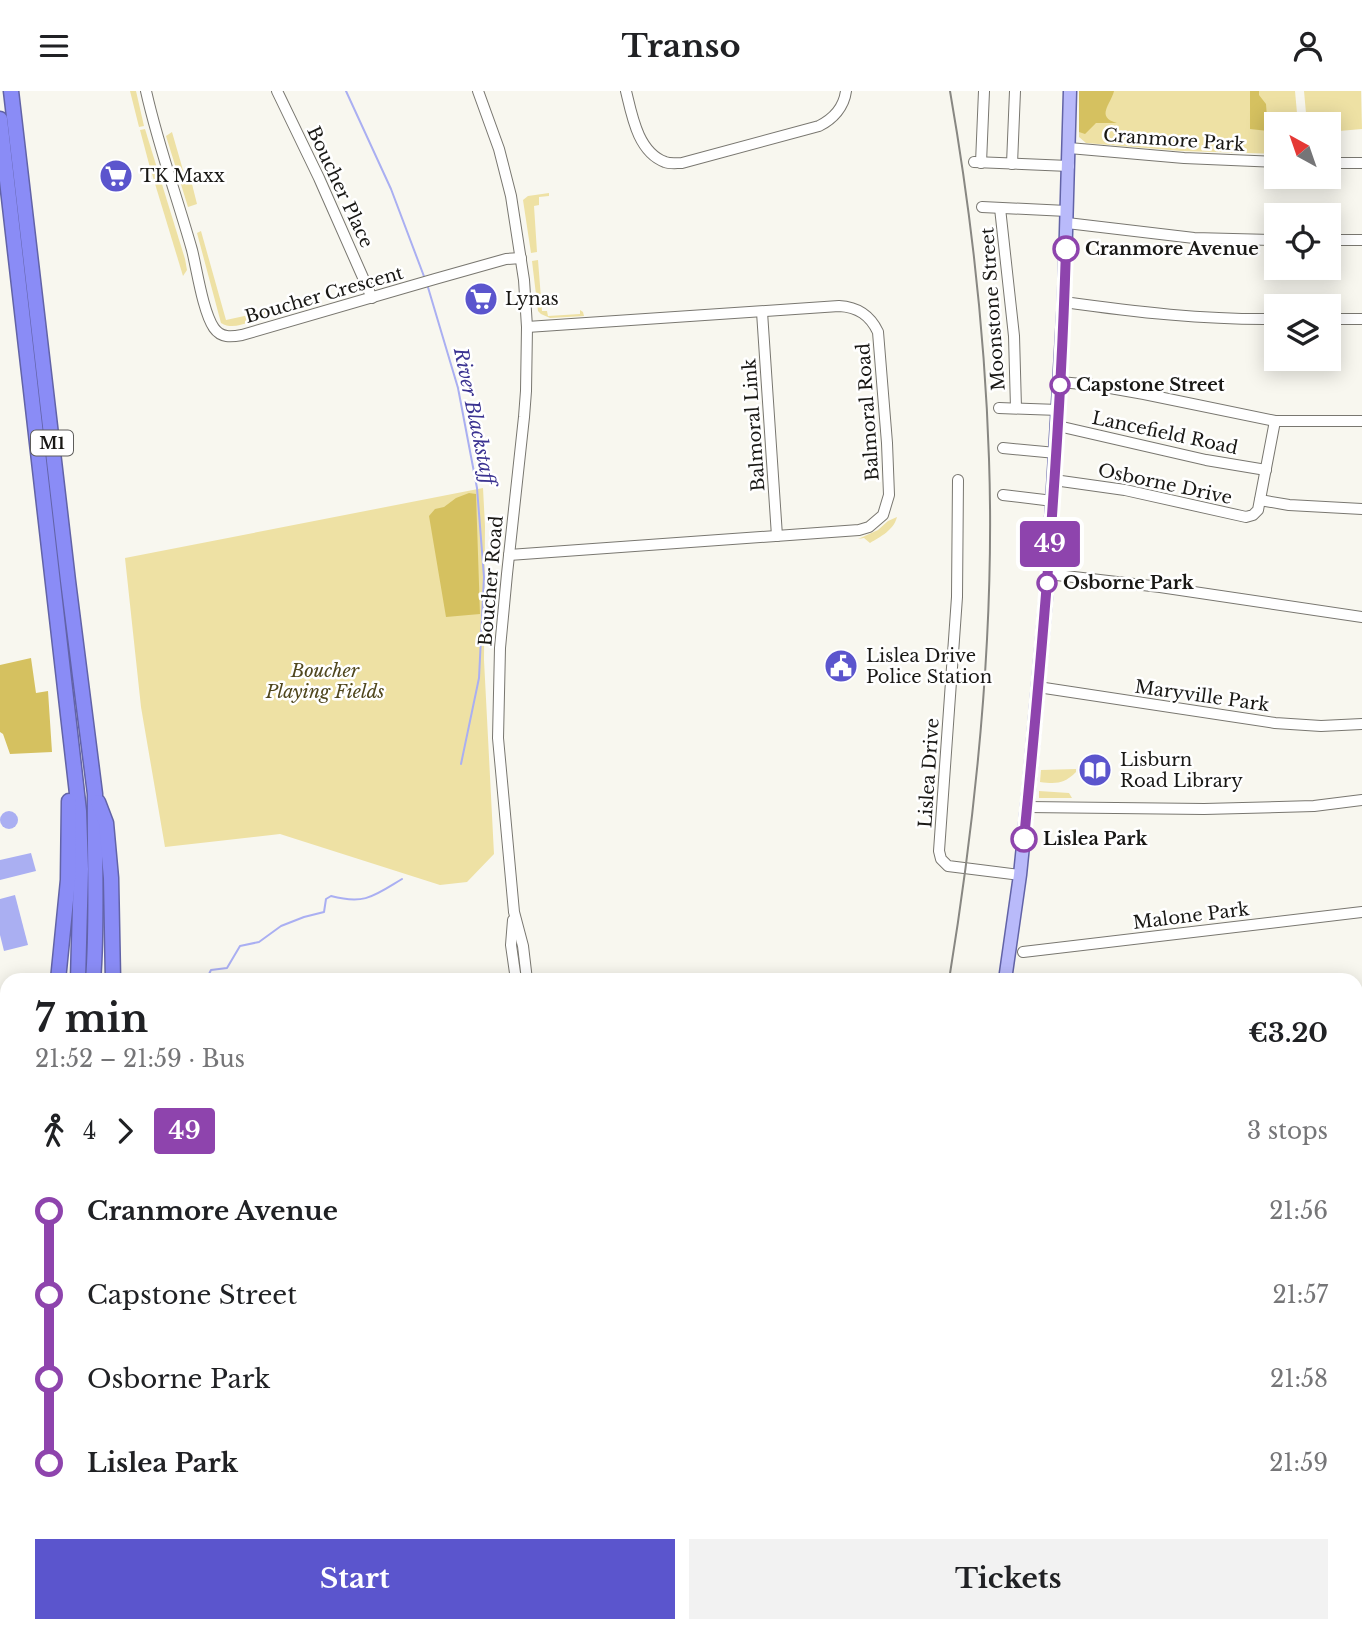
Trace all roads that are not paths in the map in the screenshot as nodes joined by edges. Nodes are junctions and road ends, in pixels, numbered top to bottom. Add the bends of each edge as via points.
1 (11, 91) edge
2 (146, 91) edge
3 (277, 91) edge
4 (478, 91) edge
5 (626, 91) edge
6 (846, 91) edge
7 (984, 91) edge
8 (1014, 91) edge
9 (1070, 91) edge
10 (0, 119) edge
11 (1069, 148) junction
12 (1264, 161) edge
13 (1341, 163) edge
14 (1362, 163) edge
15 (1012, 164) junction
16 (1069, 166) junction
17 (982, 207) dead end
18 (1000, 208) junction
19 (1067, 217) junction
20 (1264, 240) edge
21 (1341, 240) edge
22 (1362, 240) edge
23 (521, 258) junction
24 (372, 297) junction
25 (1065, 302) junction
26 (762, 311) junction
27 (1264, 319) edge
28 (1341, 319) edge
29 (1362, 319) edge
30 (527, 327) junction
31 (1060, 382) junction
32 (999, 408) dead end
33 (1016, 408) junction
34 (1059, 410) junction
35 (1275, 421) junction
36 (1362, 421) edge
37 (1058, 426) junction
38 (1003, 448) dead end
39 (1056, 453) junction
40 (1266, 470) junction
41 (958, 480) dead end
42 (1054, 480) junction
43 (1003, 495) dead end
44 (1260, 500) junction
45 (1053, 501) junction
46 (1362, 509) edge
47 (777, 536) junction
48 (509, 555) junction
49 (1048, 574) junction
50 (1362, 617) edge
51 (1038, 687) junction
52 (1362, 724) edge
53 (73, 772) junction
54 (96, 794) junction
55 (1362, 800) edge
56 (1027, 807) junction
57 (1020, 876) junction
58 (514, 912) junction
59 (1362, 912) edge
60 (1023, 952) dead end
61 (59, 973) edge
62 (78, 973) edge
63 (94, 973) edge
64 (113, 973) edge
65 (515, 973) edge
66 (526, 973) edge
67 (1006, 973) edge

1 - 54 highway, M1
2 - 24 street, Boucher Crescent via 215,330 231,337 242,335
3 - 24 street, Boucher Place
4 - 23 street, Boucher Road via 499,149
5 - 6 street via 639,135 649,152 666,163 682,163 807,130 828,121
7 - 15 street via 978,162
8 - 15 street
9 - 11 main road
10 - 53 highway, M1
11 - 12 street, Cranmore Park
11 - 16 main road
13 - 14 street
15 - 16 street
16 - 19 main road
17 - 18 street
18 - 19 street
18 - 33 street, Moonstone Street via 1014,336
19 - 20 street via 1194,238
19 - 25 main road
21 - 22 street
23 - 24 street, Boucher Crescent
23 - 30 street, Boucher Road
25 - 27 street via 1175,316
25 - 31 main road
26 - 30 street, Balmoral Road
26 - 47 street, Balmoral Link
26 - 47 street, Balmoral Road via 850,306 874,323 887,443 889,495 883,515 869,527
28 - 29 street
30 - 48 street, Boucher Road via 526,391
31 - 34 main road
31 - 35 street
32 - 33 street
33 - 34 street
34 - 37 main road
35 - 36 street
35 - 40 street
37 - 39 main road
37 - 40 street, Lancefield Road
38 - 39 street
39 - 42 main road
40 - 44 street
41 - 57 street, Lislea Drive via 957,597 939,851 947,866
42 - 44 street, Osborne Drive via 1246,517 1258,510
42 - 45 main road
43 - 45 street
44 - 46 street
45 - 49 main road
47 - 48 street, Balmoral Road
48 - 58 street, Boucher Road via 498,738
49 - 50 street
49 - 51 main road
51 - 52 street, Maryville Park via 1275,723
51 - 56 main road
53 - 61 highway, M1
53 - 62 highway, M1 via 81,869
54 - 63 highway, M1
54 - 64 highway, M1 via 106,823
55 - 56 street via 1205,809
56 - 57 main road
57 - 67 main road
58 - 65 street, Boucher Road via 511,945
58 - 66 street, Boucher Road
59 - 60 street, Malone Park

